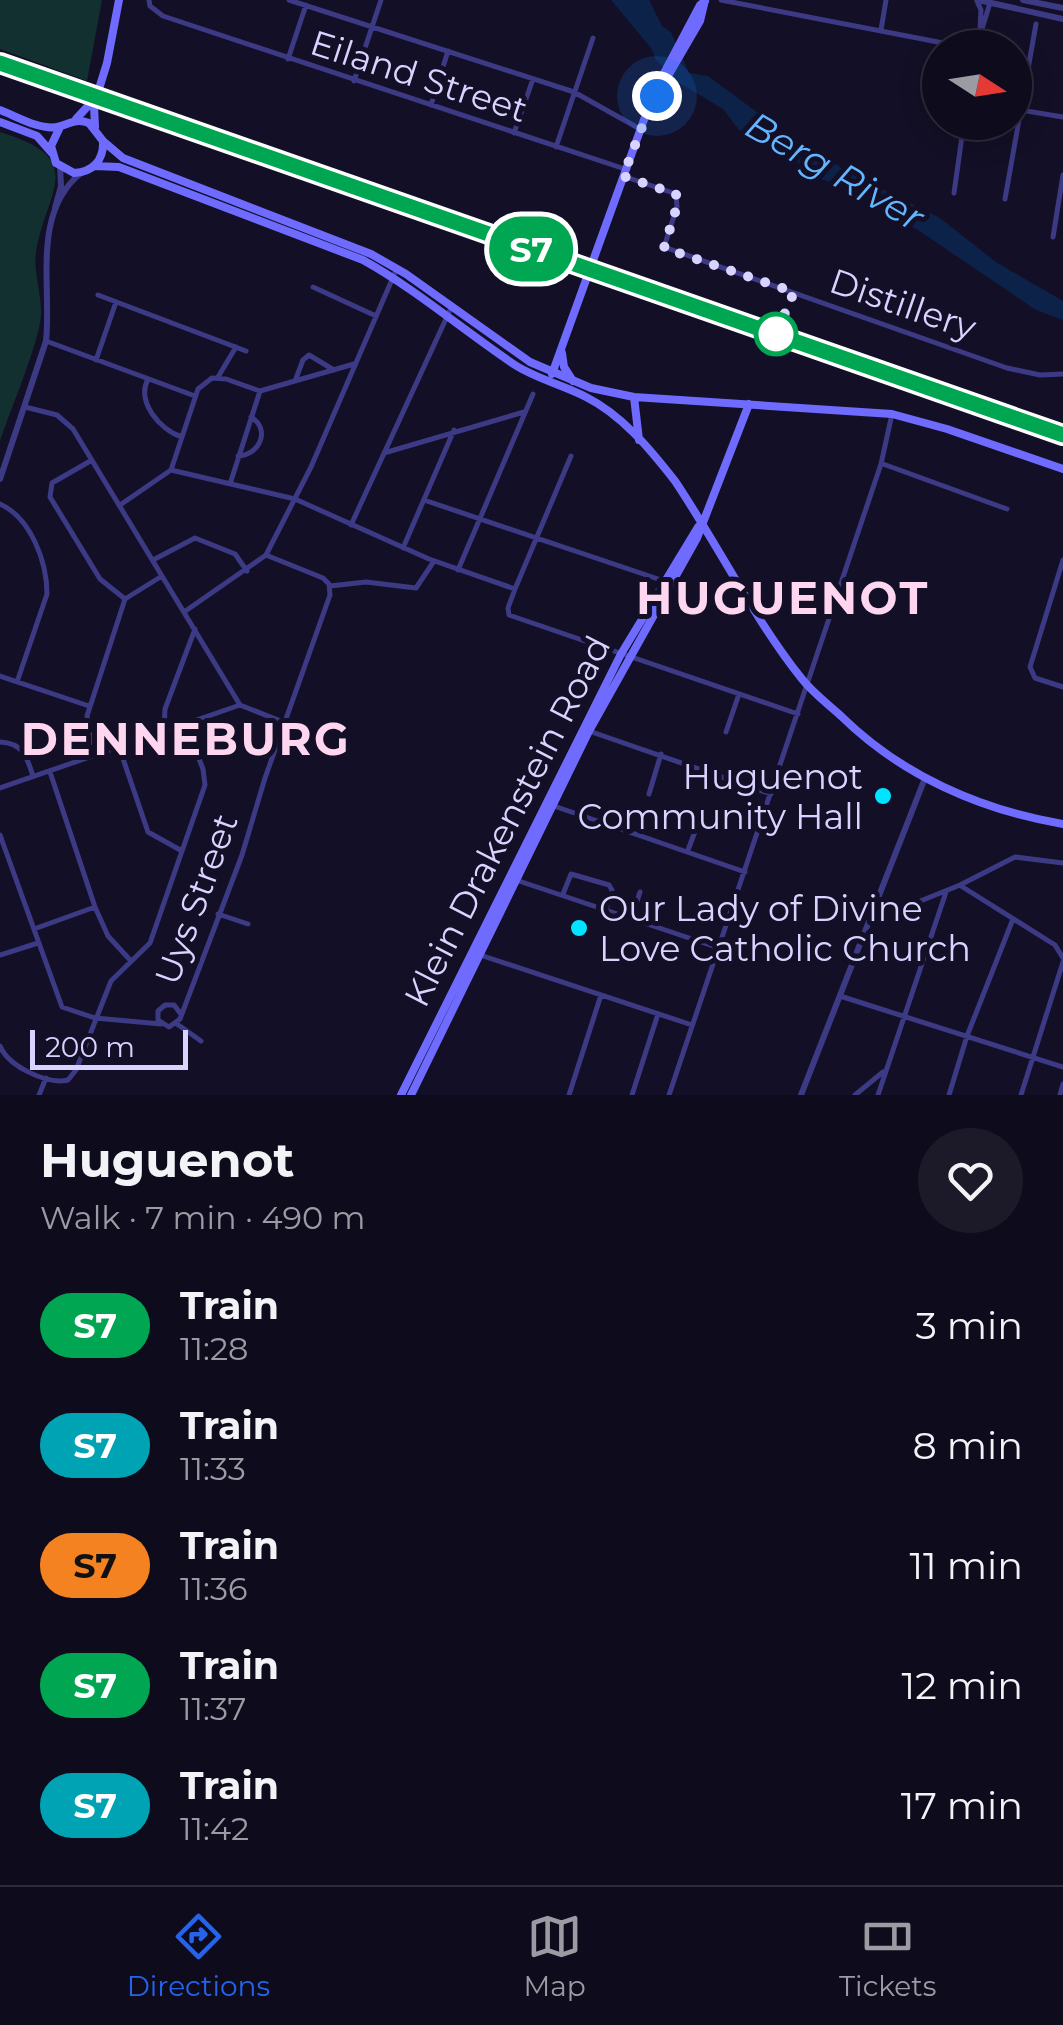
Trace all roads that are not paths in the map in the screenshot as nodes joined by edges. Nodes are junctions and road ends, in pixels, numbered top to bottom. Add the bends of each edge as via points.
1 (119, 0) edge
2 (149, 0) edge
3 (289, 0) edge
4 (381, 0) edge
5 (705, 0) edge
6 (721, 0) edge
7 (792, 0) edge
8 (886, 0) edge
9 (977, 0) edge
10 (1022, 0) edge
11 (989, 2) edge
12 (306, 6) junction
13 (1063, 8) edge
14 (789, 13) junction
15 (1063, 19) edge
16 (1036, 24) dead end
17 (373, 28) junction
18 (881, 30) junction
19 (980, 30) edge
20 (981, 30) edge
21 (593, 38) dead end
22 (922, 38) edge
23 (1032, 44) edge
24 (448, 51) junction
25 (288, 59) junction
26 (532, 79) junction
27 (354, 81) junction
28 (574, 92) junction
29 (94, 94) junction
30 (430, 106) junction
31 (0, 110) edge
32 (1032, 111) edge
33 (1063, 117) edge
34 (75, 120) junction
35 (0, 122) edge
36 (60, 127) junction
37 (95, 127) junction
38 (640, 128) junction
39 (514, 133) junction
40 (962, 140) edge
41 (1014, 140) edge
42 (103, 141) junction
43 (556, 147) junction
44 (52, 153) junction
45 (60, 166) junction
46 (95, 166) junction
47 (82, 172) junction
48 (624, 173) junction
49 (1063, 175) edge
50 (954, 194) dead end
51 (1005, 199) dead end
52 (55, 214) junction
53 (1053, 237) dead end
54 (395, 273) junction
55 (313, 287) dead end
56 (98, 295) dead end
57 (116, 302) junction
58 (449, 312) junction
59 (376, 316) junction
60 (46, 341) junction
61 (236, 348) junction
62 (561, 348) junction
63 (246, 351) dead end
64 (96, 360) junction
65 (355, 364) junction
66 (334, 370) junction
67 (552, 372) junction
68 (1063, 374) edge
69 (218, 378) junction
70 (148, 379) junction
71 (574, 380) junction
72 (295, 381) junction
73 (548, 382) junction
74 (260, 392) junction
75 (533, 394) dead end
76 (195, 396) junction
77 (634, 397) junction
78 (750, 404) junction
79 (25, 406) junction
80 (524, 412) junction
81 (892, 414) junction
82 (251, 417) junction
83 (454, 430) junction
84 (394, 431) junction
85 (182, 437) junction
86 (639, 440) junction
87 (410, 444) junction
88 (384, 453) junction
89 (238, 456) junction
90 (571, 456) dead end
91 (92, 460) junction
92 (882, 464) junction
93 (1063, 469) edge
94 (172, 470) junction
95 (0, 479) edge
96 (229, 485) junction
97 (295, 499) junction
98 (424, 500) junction
99 (0, 504) edge
100 (120, 505) junction
101 (1007, 509) dead end
102 (480, 520) junction
103 (702, 524) junction
104 (351, 525) junction
105 (536, 539) junction
106 (403, 548) junction
107 (266, 555) junction
108 (153, 560) junction
109 (1063, 560) edge
110 (434, 561) junction
111 (247, 571) junction
112 (458, 571) junction
113 (162, 576) junction
114 (668, 583) junction
115 (330, 586) junction
116 (515, 589) junction
117 (125, 599) junction
118 (184, 612) junction
119 (194, 629) junction
120 (624, 655) junction
121 (0, 676) edge
122 (18, 682) junction
123 (808, 686) junction
124 (1063, 687) edge
125 (739, 694) junction
126 (240, 705) junction
127 (89, 706) junction
128 (798, 714) junction
129 (284, 723) junction
130 (186, 724) junction
131 (585, 730) junction
132 (164, 732) junction
133 (726, 732) dead end
134 (313, 734) dead end
135 (0, 742) edge
136 (118, 747) junction
137 (96, 754) junction
138 (660, 754) junction
139 (50, 771) junction
140 (34, 776) junction
141 (925, 778) junction
142 (0, 788) edge
143 (649, 794) dead end
144 (771, 794) junction
145 (549, 804) junction
146 (699, 821) dead end
147 (1063, 824) edge
148 (0, 836) edge
149 (182, 850) junction
150 (688, 850) junction
151 (1063, 864) edge
152 (745, 872) junction
153 (512, 879) junction
154 (960, 886) junction
155 (640, 892) dead end
156 (946, 892) junction
157 (563, 895) junction
158 (874, 905) junction
159 (96, 906) junction
160 (606, 909) junction
161 (218, 914) junction
162 (632, 917) junction
163 (1013, 920) junction
164 (248, 924) dead end
165 (34, 930) junction
166 (38, 942) junction
167 (719, 948) junction
168 (476, 954) junction
169 (0, 955) edge
170 (130, 961) junction
171 (1063, 963) edge
172 (601, 995) junction
173 (840, 996) junction
174 (180, 1012) junction
175 (658, 1014) junction
176 (903, 1016) junction
177 (95, 1018) junction
178 (161, 1024) junction
179 (177, 1024) junction
180 (692, 1025) junction
181 (967, 1036) junction
182 (201, 1041) dead end
183 (0, 1046) edge
184 (1032, 1057) junction
185 (1063, 1067) edge
186 (886, 1070) junction
187 (46, 1078) junction
188 (1063, 1084) edge
189 (634, 1094) edge
190 (38, 1095) edge
191 (401, 1095) edge
192 (411, 1095) edge
193 (568, 1095) edge
194 (669, 1095) edge
195 (801, 1095) edge
196 (856, 1095) edge
197 (878, 1095) edge
198 (949, 1095) edge
199 (1020, 1095) edge
200 (1060, 1095) edge

1 - 29 main road
2 - 25 street, Eiland Street via 163,16
3 - 12 street
4 - 17 street
5 - 38 main road
6 - 14 street
7 - 14 street
8 - 18 street
9 - 11 street
9 - 19 street
10 - 13 street
11 - 15 street
11 - 20 street
12 - 17 street
12 - 25 street
14 - 18 street
16 - 23 street
17 - 24 street
17 - 27 street
18 - 22 street
21 - 28 street
24 - 26 street
24 - 30 street
25 - 27 street, Eiland Street
26 - 28 street
26 - 39 street
27 - 30 street, Eiland Street
28 - 38 street
28 - 43 street
29 - 34 main road
29 - 37 main road
30 - 39 street, Eiland Street
31 - 36 main road
32 - 33 street
34 - 36 main road
34 - 37 main road
35 - 44 main road via 36,136
36 - 44 main road
37 - 42 main road
38 - 48 main road
39 - 43 street, Eiland Street
40 - 50 street
41 - 51 street
42 - 46 main road
42 - 54 main road via 122,158 312,229
43 - 48 street, Eiland Street
44 - 45 main road
45 - 47 main road
45 - 52 street
46 - 47 main road
46 - 54 main road via 119,167
47 - 52 street via 68,184
48 - 62 main road
48 - 68 street, Distillery via 676,194 664,248 1007,368
49 - 53 street
52 - 60 street via 46,254
54 - 58 main road
54 - 59 street
55 - 59 street
56 - 57 street
57 - 61 street
57 - 64 street
58 - 67 main road
58 - 73 main road via 512,363
58 - 84 street
59 - 65 street
60 - 64 street
60 - 79 street
61 - 63 street
61 - 69 street
62 - 67 main road
62 - 71 main road
64 - 70 street
65 - 66 street
65 - 97 street
66 - 72 street
66 - 72 street via 309,355
67 - 71 main road
67 - 73 main road
69 - 74 street
69 - 76 street
70 - 76 street
70 - 85 street via 144,399 164,429
71 - 77 main road
72 - 74 street
73 - 86 main road via 598,404
74 - 82 street
75 - 80 street
76 - 85 street
77 - 78 main road
77 - 86 main road
78 - 81 main road
78 - 103 main road, Klein Drakenstein Road
79 - 91 street via 66,420
79 - 95 street
80 - 83 street
80 - 102 street
81 - 92 street
81 - 93 main road
82 - 89 street
82 - 89 street via 262,428 256,451
83 - 87 street
83 - 98 street
84 - 87 street
84 - 88 street
85 - 94 street
86 - 103 main road
87 - 88 street
88 - 104 street
89 - 96 street
90 - 105 street
91 - 100 street
91 - 117 street via 52,483 50,497 100,579
92 - 101 street
92 - 123 street
94 - 96 street
94 - 100 street
96 - 97 street
97 - 104 street
97 - 107 street
98 - 102 street
98 - 106 street
99 - 122 street via 16,514 47,578
100 - 108 street
102 - 105 street
102 - 112 street
103 - 114 main road, Klein Drakenstein Road
103 - 123 main road
104 - 106 street
105 - 114 street
105 - 116 street
106 - 110 street
107 - 111 street
107 - 115 street
108 - 111 street via 195,538 235,554
108 - 113 street
109 - 124 street via 1030,667 1035,678
110 - 112 street
110 - 115 street via 416,588
111 - 118 street
112 - 116 street
113 - 117 street
113 - 118 street
114 - 120 main road, Klein Drakenstein Road
115 - 129 street, Uys Street
116 - 120 street via 511,617
117 - 127 street
118 - 119 street
119 - 126 street
119 - 132 street via 165,709
120 - 125 street
120 - 131 main road, Klein Drakenstein Road
121 - 122 street
122 - 127 street
123 - 128 street
123 - 141 main road via 877,747
125 - 128 street
125 - 133 street
126 - 129 street
126 - 130 street
127 - 137 street
128 - 144 street
129 - 134 street
129 - 161 street, Uys Street
130 - 132 street
130 - 149 street via 205,785
131 - 138 street
131 - 145 main road, Klein Drakenstein Road
132 - 136 street
135 - 140 street via 21,749
136 - 137 street
136 - 149 street via 148,832
137 - 139 street
138 - 143 street
138 - 144 street
139 - 140 street
139 - 159 street
140 - 142 street
141 - 147 main road via 1013,814
141 - 158 street
144 - 152 street
145 - 150 street
145 - 153 main road, Klein Drakenstein Road
146 - 150 street
148 - 165 street
149 - 170 street via 150,943
150 - 152 street
151 - 154 street via 1015,857
152 - 167 street
153 - 157 street
153 - 168 main road, Klein Drakenstein Road
154 - 156 street
154 - 163 street
155 - 162 street
156 - 158 street via 898,907
156 - 176 street
157 - 160 street
157 - 160 street via 571,874 610,884
158 - 173 street
159 - 165 street
159 - 170 street via 108,936
160 - 162 street
161 - 164 street
161 - 174 street, Uys Street
162 - 167 street
163 - 171 street via 1055,945
163 - 181 street
165 - 166 street
166 - 169 street
166 - 177 street via 62,1007
167 - 180 street
168 - 172 street
168 - 191 main road, Klein Drakenstein Road
168 - 192 main road, Klein Drakenstein Road
170 - 177 street via 111,982
171 - 184 street
172 - 175 street
172 - 193 street
173 - 176 street
173 - 195 street
174 - 178 street via 165,1005 157,1016
174 - 179 street
175 - 180 street
175 - 189 street
176 - 181 street
176 - 186 street
177 - 178 street
177 - 187 street via 71,1078
178 - 179 street
179 - 182 street
180 - 194 street
181 - 184 street
181 - 198 street
183 - 187 street via 10,1062
184 - 185 street
184 - 199 street
186 - 196 street
186 - 197 street
187 - 190 street
188 - 200 street

